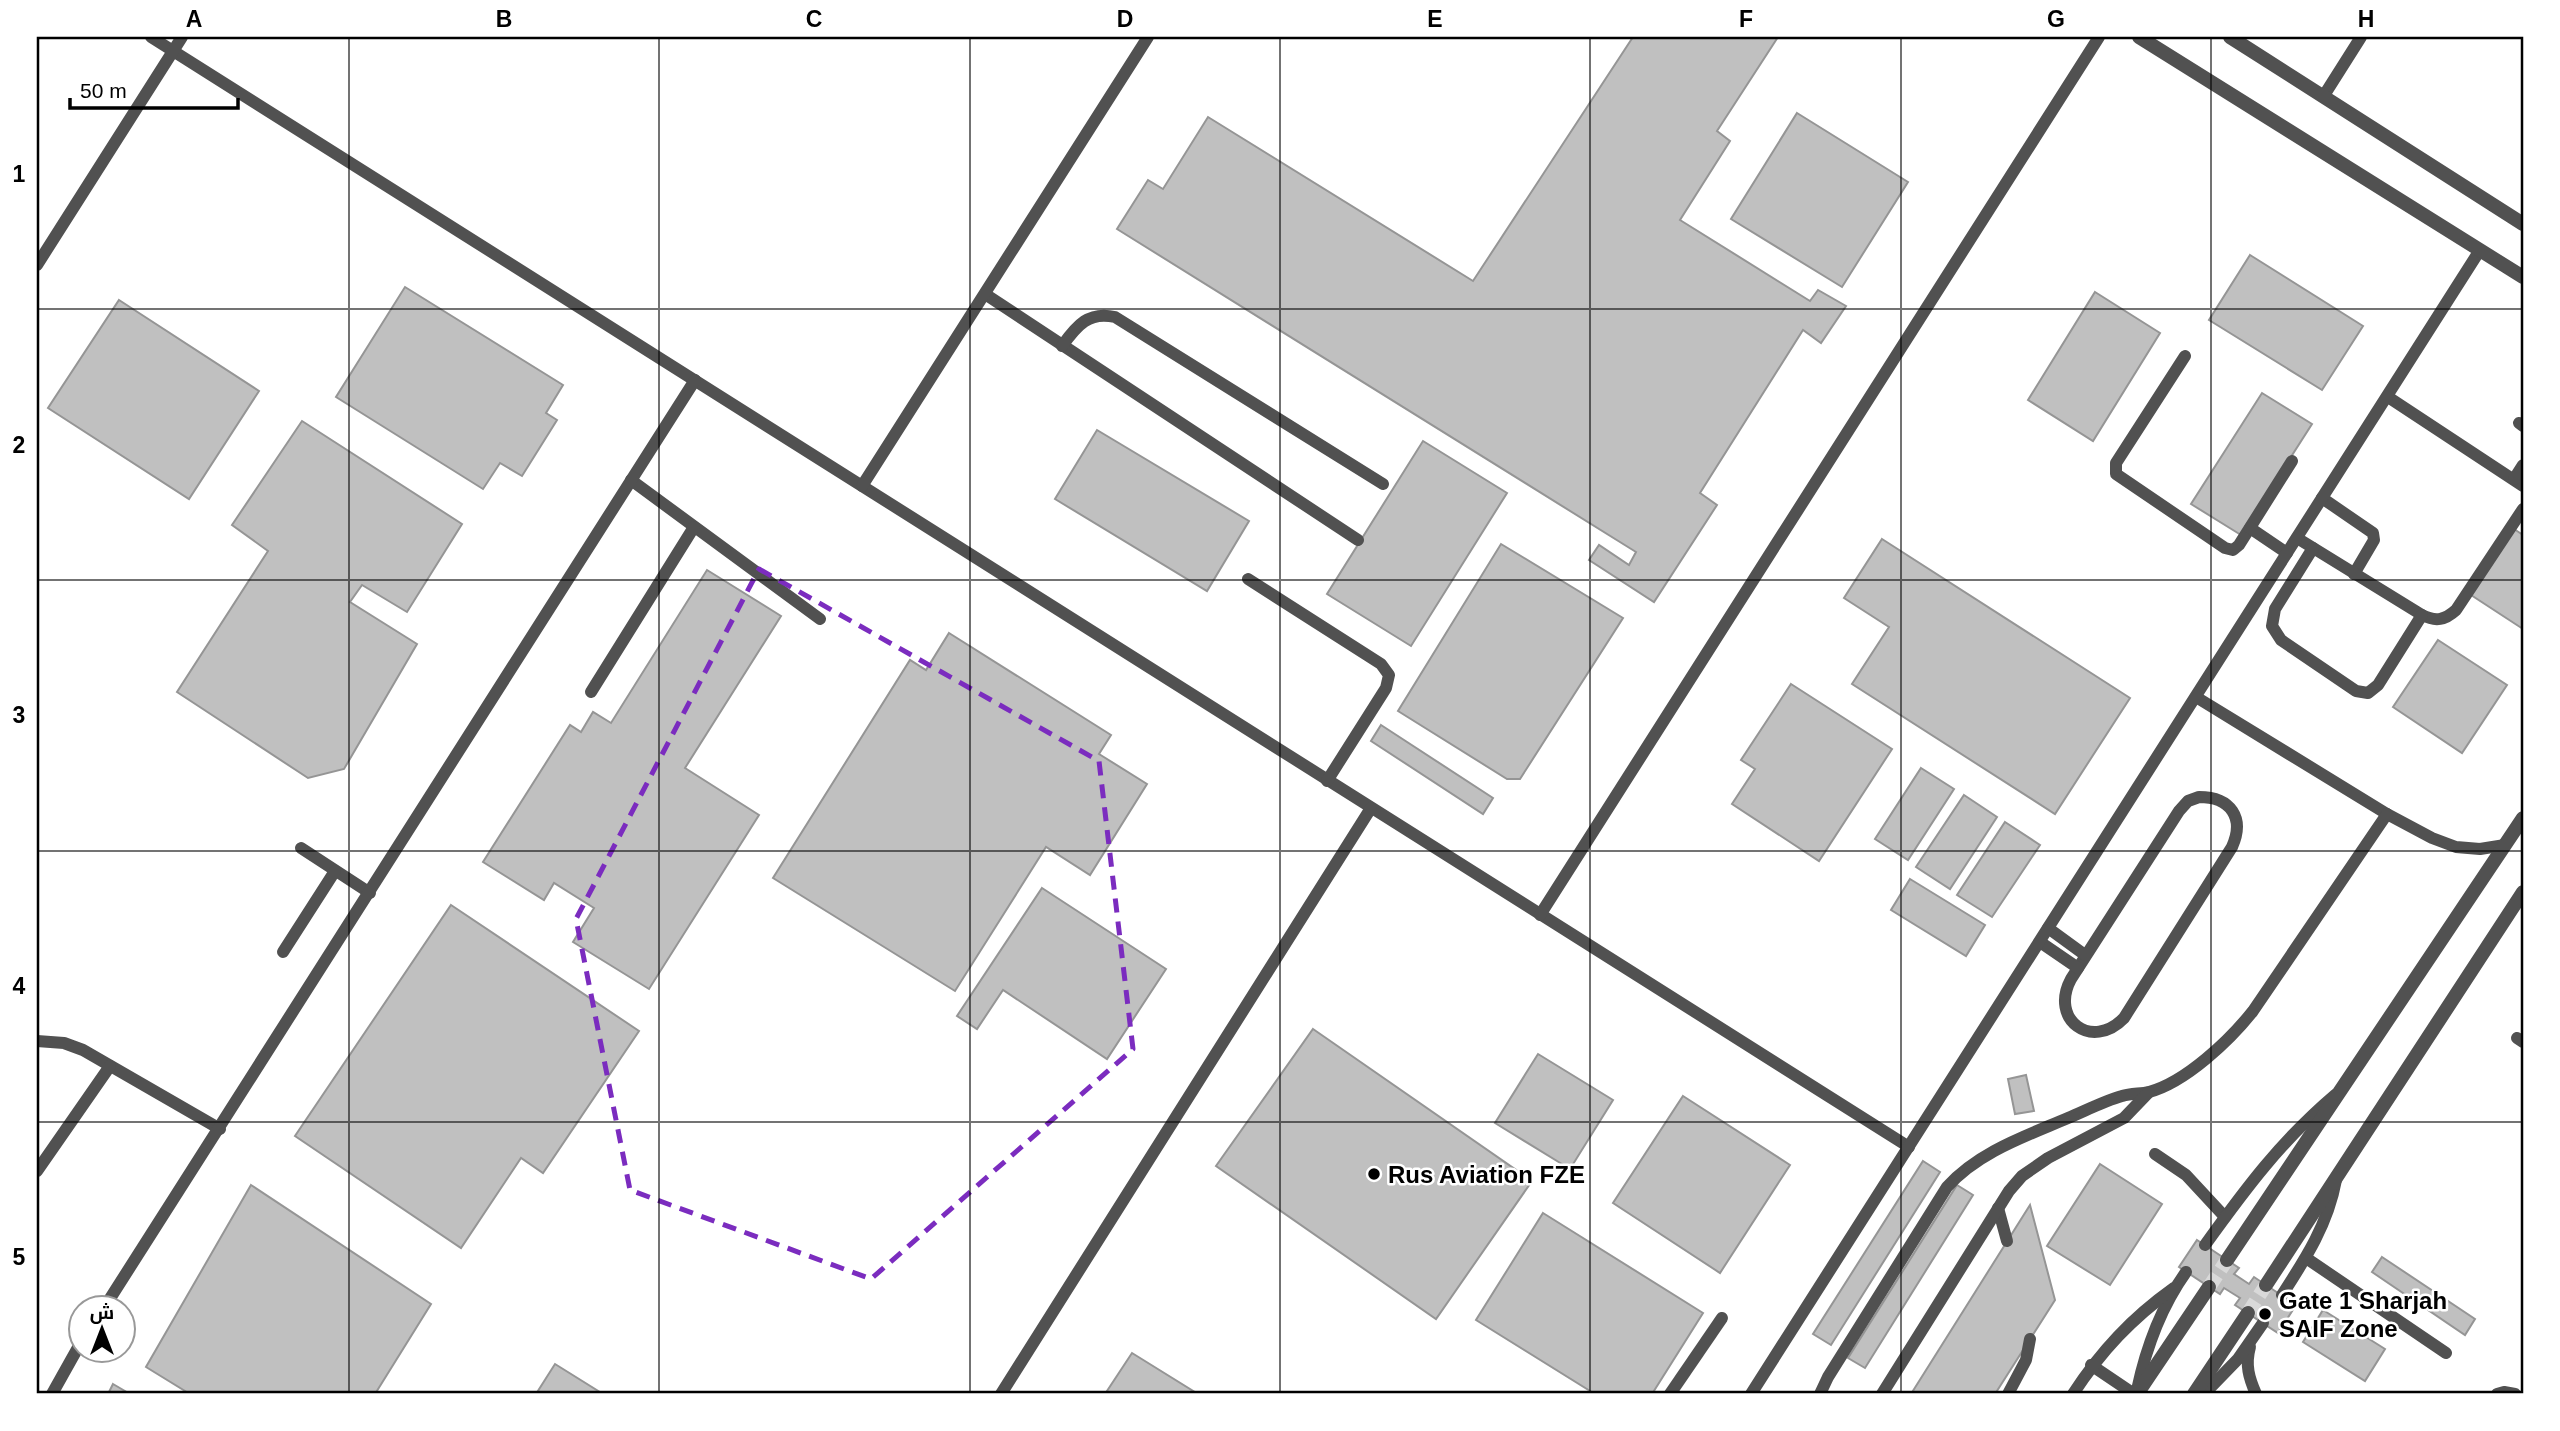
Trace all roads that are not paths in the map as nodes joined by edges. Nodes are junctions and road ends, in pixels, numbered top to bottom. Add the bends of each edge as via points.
1 (151, 37) edge
2 (182, 37) edge
3 (1148, 37) edge
4 (2099, 37) edge
5 (2139, 37) edge
6 (2230, 37) edge
7 (2361, 37) edge
8 (173, 51) junction
9 (2323, 97) junction
10 (2521, 218) edge
11 (2480, 250) junction
12 (37, 265) edge
13 (2523, 277) edge
14 (985, 294) junction
15 (1062, 345) junction
16 (2185, 356) dead end
17 (695, 380) junction
18 (2388, 397) junction
19 (2292, 461) dead end
20 (2523, 465) edge
21 (631, 480) junction
22 (2519, 482) edge
23 (1383, 484) dead end
24 (862, 486) junction
25 (2322, 498) junction
26 (2523, 509) edge
27 (694, 527) junction
28 (2250, 528) junction
29 (2297, 538) junction
30 (1358, 540) dead end
31 (2313, 548) junction
32 (2287, 553) junction
33 (2354, 574) junction
34 (1248, 579) dead end
35 (2422, 615) junction
36 (820, 619) dead end
37 (591, 692) dead end
38 (2196, 697) junction
39 (1327, 781) junction
40 (1371, 808) junction
41 (2387, 814) junction
42 (2523, 818) edge
43 (2505, 845) junction
44 (301, 848) dead end
45 (335, 871) junction
46 (2523, 892) edge
47 (370, 893) junction
48 (1540, 915) junction
49 (2048, 928) junction
50 (2040, 942) junction
51 (283, 952) dead end
52 (2085, 955) junction
53 (2078, 968) junction
54 (37, 1041) edge
55 (110, 1066) junction
56 (2343, 1088) junction
57 (2149, 1092) junction
58 (220, 1129) junction
59 (1909, 1147) junction
60 (2155, 1154) dead end
61 (37, 1171) edge
62 (2337, 1177) junction
63 (1998, 1208) junction
64 (2225, 1217) junction
65 (2007, 1241) dead end
66 (2205, 1245) dead end
67 (2306, 1258) junction
68 (2227, 1260) tunnel mouth
69 (2186, 1272) dead end
70 (2266, 1284) tunnel mouth
71 (2209, 1287) tunnel mouth
72 (2174, 1288) junction
73 (113, 1294) edge
74 (2282, 1295) dead end
75 (2248, 1313) tunnel mouth
76 (1722, 1318) dead end
77 (2263, 1323) dead end
78 (2030, 1339) dead end
79 (2253, 1339) junction
80 (2446, 1353) dead end
81 (69, 1364) edge
82 (2091, 1365) junction
83 (52, 1394) edge
84 (1001, 1394) edge
85 (1670, 1394) edge
86 (1751, 1394) edge
87 (1820, 1394) edge
88 (1882, 1394) edge
89 (2008, 1394) edge
90 (2073, 1394) edge
91 (2136, 1394) edge
92 (2194, 1394) edge
93 (2204, 1394) edge
94 (2256, 1394) edge
95 (2497, 1394) edge
96 (2515, 1394) edge

1 - 8 lane
2 - 8 lane
3 - 14 lane
4 - 48 lane
5 - 11 street
6 - 9 street
7 - 9 lane
8 - 12 lane
8 - 17 lane
9 - 10 street
11 - 13 street
11 - 18 lane
14 - 15 lane
14 - 24 lane
15 - 23 lane via 1082,321 1104,314 1115,317
15 - 30 lane
16 - 28 lane via 2114,471 2225,548 2236,548
17 - 21 lane
17 - 24 lane
18 - 22 lane
18 - 25 lane
19 - 28 lane
20 - 22 lane
21 - 27 lane
21 - 47 lane
24 - 39 lane
25 - 29 lane
25 - 33 lane via 2373,533 2374,540
26 - 35 lane via 2456,610 2440,620
27 - 36 lane
27 - 37 lane
28 - 32 lane
29 - 31 lane
29 - 32 lane
31 - 33 lane
31 - 35 lane via 2274,609 2272,626 2281,640 2356,691 2368,693 2378,685
32 - 38 lane
33 - 35 lane
34 - 39 lane via 1381,664 1389,675 1386,688
38 - 41 lane
38 - 49 lane
39 - 40 lane
40 - 48 lane
40 - 84 lane
41 - 43 lane via 2456,846
41 - 57 lane via 2231,1038 2200,1063
42 - 43 street
43 - 56 street
44 - 45 lane
45 - 47 lane
45 - 51 lane
46 - 62 street
47 - 58 lane
48 - 59 lane
49 - 50 lane
49 - 52 lane
50 - 53 lane
50 - 59 lane
52 - 53 lane
52 - 53 lane via 2188,801 2212,797 2224,801 2238,822 2232,846 2115,1027 2089,1032 2068,1016 2064,990
54 - 55 lane via 64,1043
55 - 58 lane
55 - 61 lane
56 - 64 lane via 2278,1148
56 - 68 street
57 - 63 lane via 2124,1118 2022,1176
57 - 87 lane via 2122,1096 2023,1138 1959,1174
58 - 73 lane
59 - 86 lane
60 - 64 lane via 2186,1175
62 - 67 lane via 2325,1221
62 - 70 street
63 - 65 lane
63 - 88 lane
64 - 66 lane
67 - 74 lane
67 - 80 lane
69 - 72 lane
71 - 91 street
72 - 82 lane via 2129,1323
72 - 91 lane via 2152,1336
75 - 92 street
76 - 85 lane
77 - 79 lane
78 - 89 lane via 2026,1360
79 - 93 lane
79 - 94 lane via 2247,1358
81 - 83 lane
82 - 90 lane
82 - 91 lane
95 - 96 lane

